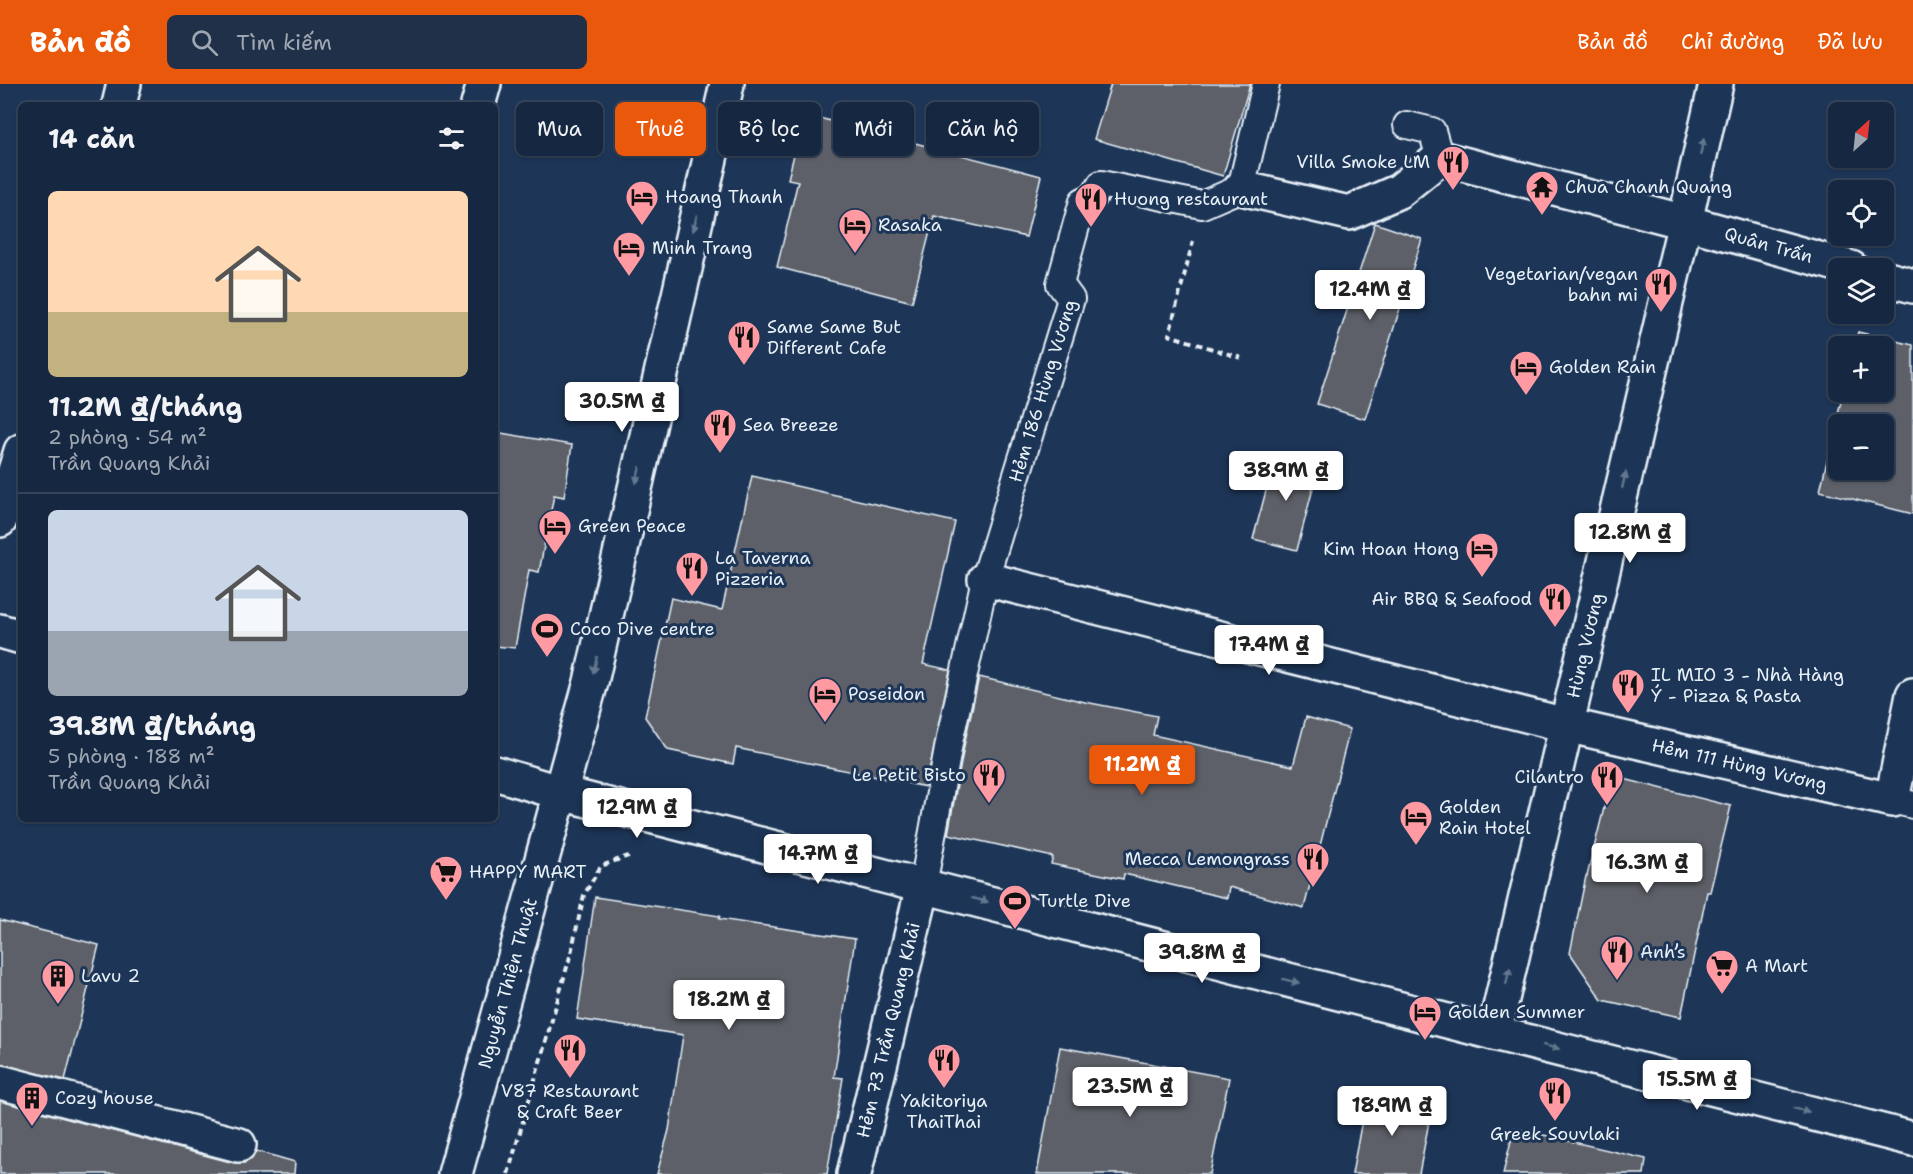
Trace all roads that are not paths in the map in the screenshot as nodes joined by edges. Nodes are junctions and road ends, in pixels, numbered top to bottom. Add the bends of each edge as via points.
1 (124, 84) edge
2 (484, 84) edge
3 (727, 84) edge
4 (1266, 84) edge
5 (1716, 84) edge
6 (119, 102) edge
7 (479, 102) edge
8 (1407, 125) dead end
9 (1440, 158) junction
10 (1241, 188) junction
11 (1685, 222) junction
12 (1828, 262) edge
13 (1894, 281) edge
14 (1913, 286) edge
15 (18, 461) edge
16 (0, 520) edge
17 (985, 579) junction
18 (0, 631) edge
19 (18, 636) edge
20 (1913, 694) edge
21 (1566, 725) junction
22 (498, 774) edge
23 (561, 793) junction
24 (1902, 802) edge
25 (923, 886) junction
26 (1494, 1033) junction
27 (0, 1082) edge
28 (1913, 1138) edge
29 (239, 1145) dead end
30 (455, 1174) edge
31 (854, 1174) edge

1 - 6 street
2 - 7 street
3 -> 23 street, Nguyễn Thiện Thuật via 594,670
4 - 10 lane
11 -> 5 street, Hùng Vương
8 - 9 lane via 1432,131
9 - 10 street via 1399,190 1349,213
9 - 11 street
10 - 17 lane, Hẻm 186 Hùng Vương via 1202,205 1101,184 1094,196 1083,201 1060,284 1071,299
11 - 12 street, Quân Trấn
21 -> 11 street, Hùng Vương
13 - 14 street
15 - 16 street
17 - 21 street, Hẻm 111 Hùng Vương
17 - 25 lane
18 - 19 street
20 - 24 street
21 - 24 street, Hẻm 111 Hùng Vương
26 -> 21 street, Hùng Vương
22 - 23 street
23 - 25 street
23 - 30 street, Nguyễn Thiện Thuật
25 -> 26 street
25 - 31 street, Hẻm 73 Trần Quang Khải
26 -> 28 street
27 - 29 street

